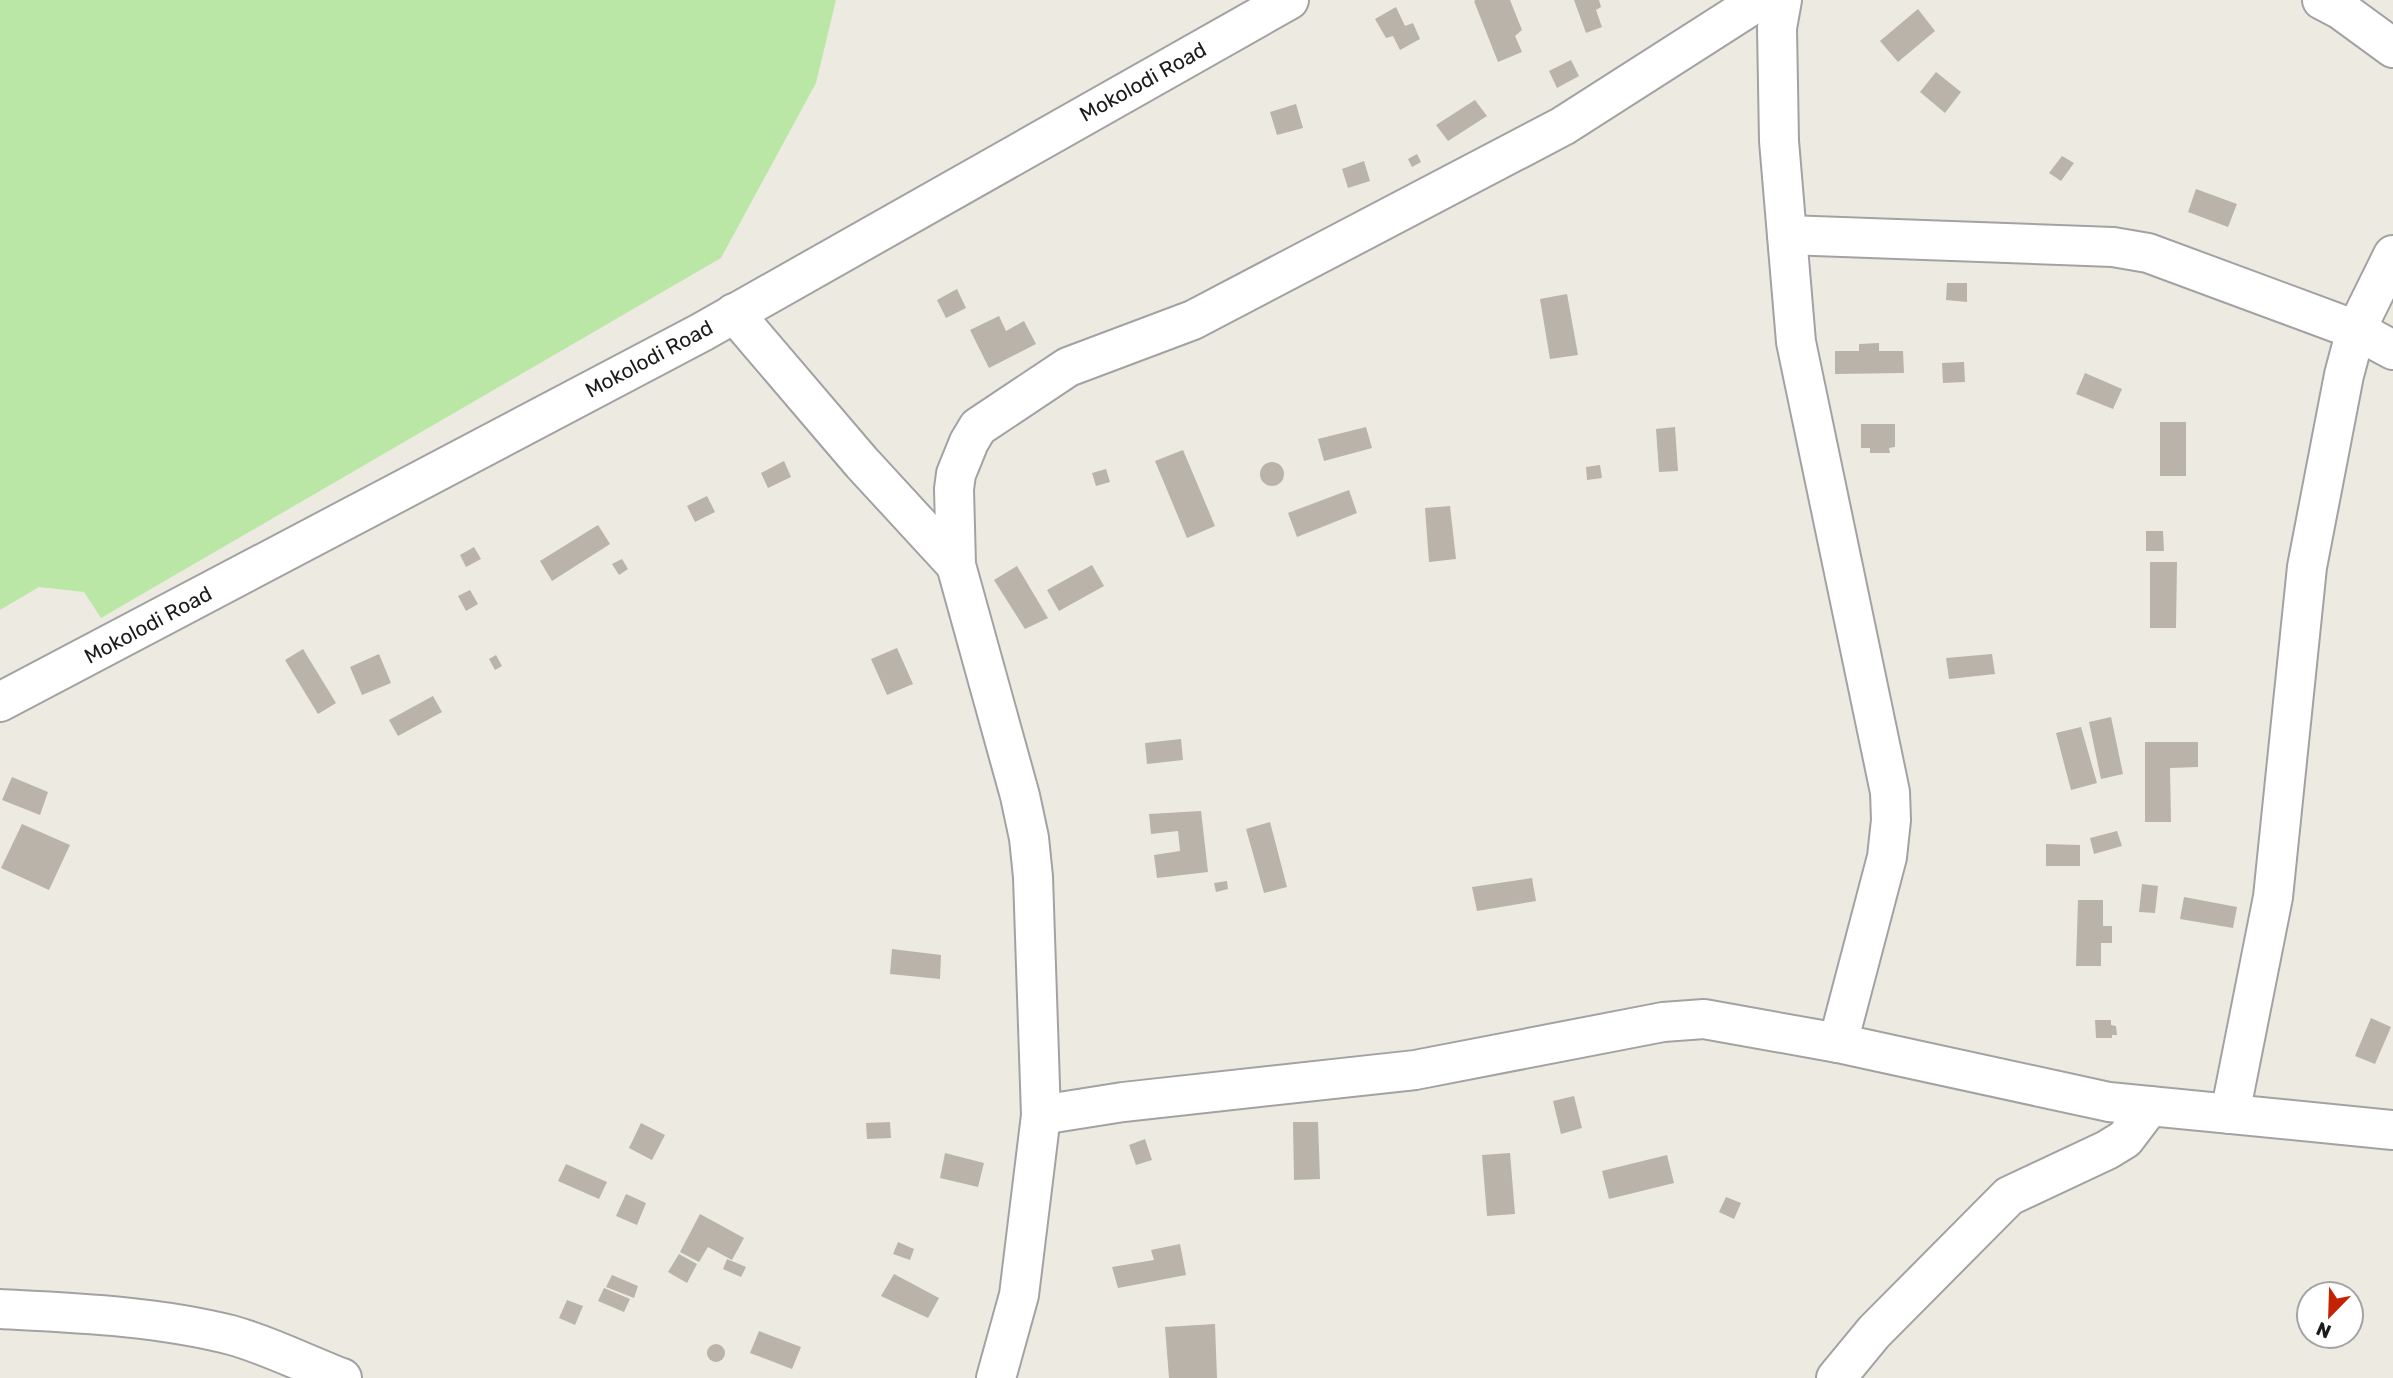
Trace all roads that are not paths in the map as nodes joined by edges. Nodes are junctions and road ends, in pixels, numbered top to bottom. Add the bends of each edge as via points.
1 (1289, 0) edge
2 (1760, 0) edge
3 (1782, 0) edge
4 (2322, 0) edge
5 (2393, 48) edge
6 (1787, 236) junction
7 (2393, 255) edge
8 (734, 313) junction
9 (2356, 330) junction
10 (2393, 350) edge
11 (956, 565) junction
12 (0, 702) edge
13 (1838, 1043) junction
14 (2150, 1106) junction
15 (2230, 1114) junction
16 (1041, 1115) junction
17 (2393, 1130) edge
18 (0, 1309) edge
19 (342, 1378) edge
20 (996, 1378) edge
21 (1836, 1378) edge

1 - 8 street, Mokolodi Road
2 - 11 street via 1563,126 1193,320 1068,367 978,427 954,489
3 - 6 street via 1777,28 1779,141
4 - 5 street
6 - 9 street via 2113,247 2172,261
6 - 13 street via 1796,342 1890,792 1887,857
7 - 9 street
8 - 11 street
8 - 12 street, Mokolodi Road
9 - 10 street
9 - 15 street via 2343,375 2307,567 2273,897
11 - 16 street via 1029,838
13 - 14 street via 2109,1102
13 - 16 street via 1704,1019 1663,1022 1415,1070 1122,1101
14 - 15 street
14 - 21 street via 2126,1139 2010,1196 1874,1332
15 - 17 street
16 - 20 street via 1019,1295
18 - 19 street via 142,1319 202,1329 234,1336

